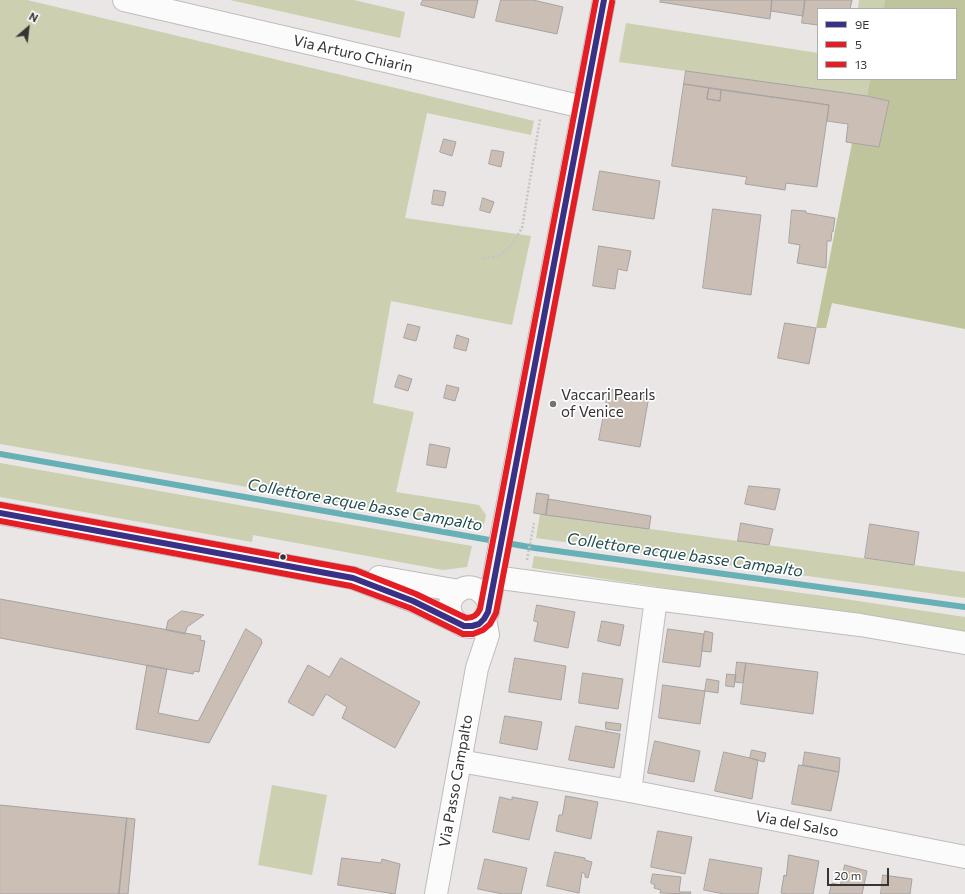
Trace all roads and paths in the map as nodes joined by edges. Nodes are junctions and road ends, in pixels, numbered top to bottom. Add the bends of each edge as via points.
1 (124, 0) edge
2 (604, 0) edge
3 (583, 108) junction
4 (540, 115) dead end
5 (484, 259) dead end
6 (0, 513) edge
7 (534, 524) dead end
8 (527, 562) dead end
9 (496, 569) junction
10 (353, 578) junction
11 (466, 589) junction
12 (656, 599) junction
13 (487, 612) junction
14 (461, 624) junction
15 (965, 643) edge
16 (478, 668) junction
17 (460, 761) junction
18 (630, 791) junction
19 (965, 856) edge
20 (436, 894) edge

1 - 3 street, Via Arturo Chiarin
2 - 3 street, Via Passo Campalto
3 - 9 street, Via Passo Campalto
4 - 5 path via 522,228 511,246 501,255
6 - 10 street
7 - 8 path
9 - 11 street via 483,582
9 - 12 street
9 - 13 street, Via Passo Campalto
10 - 11 street via 373,576
10 - 14 street via 399,595
11 - 13 street via 481,591 486,597
11 - 14 street, Via Passo Campalto via 454,596 450,603 452,617
12 - 15 street via 860,625
12 - 18 street
13 - 14 street via 479,624 472,627
13 - 16 street, Via Passo Campalto via 488,634
14 - 16 street, Via Passo Campalto
16 - 17 street, Via Passo Campalto
17 - 18 street, Via del Salso
17 - 20 street, Via Passo Campalto
18 - 19 street, Via del Salso

